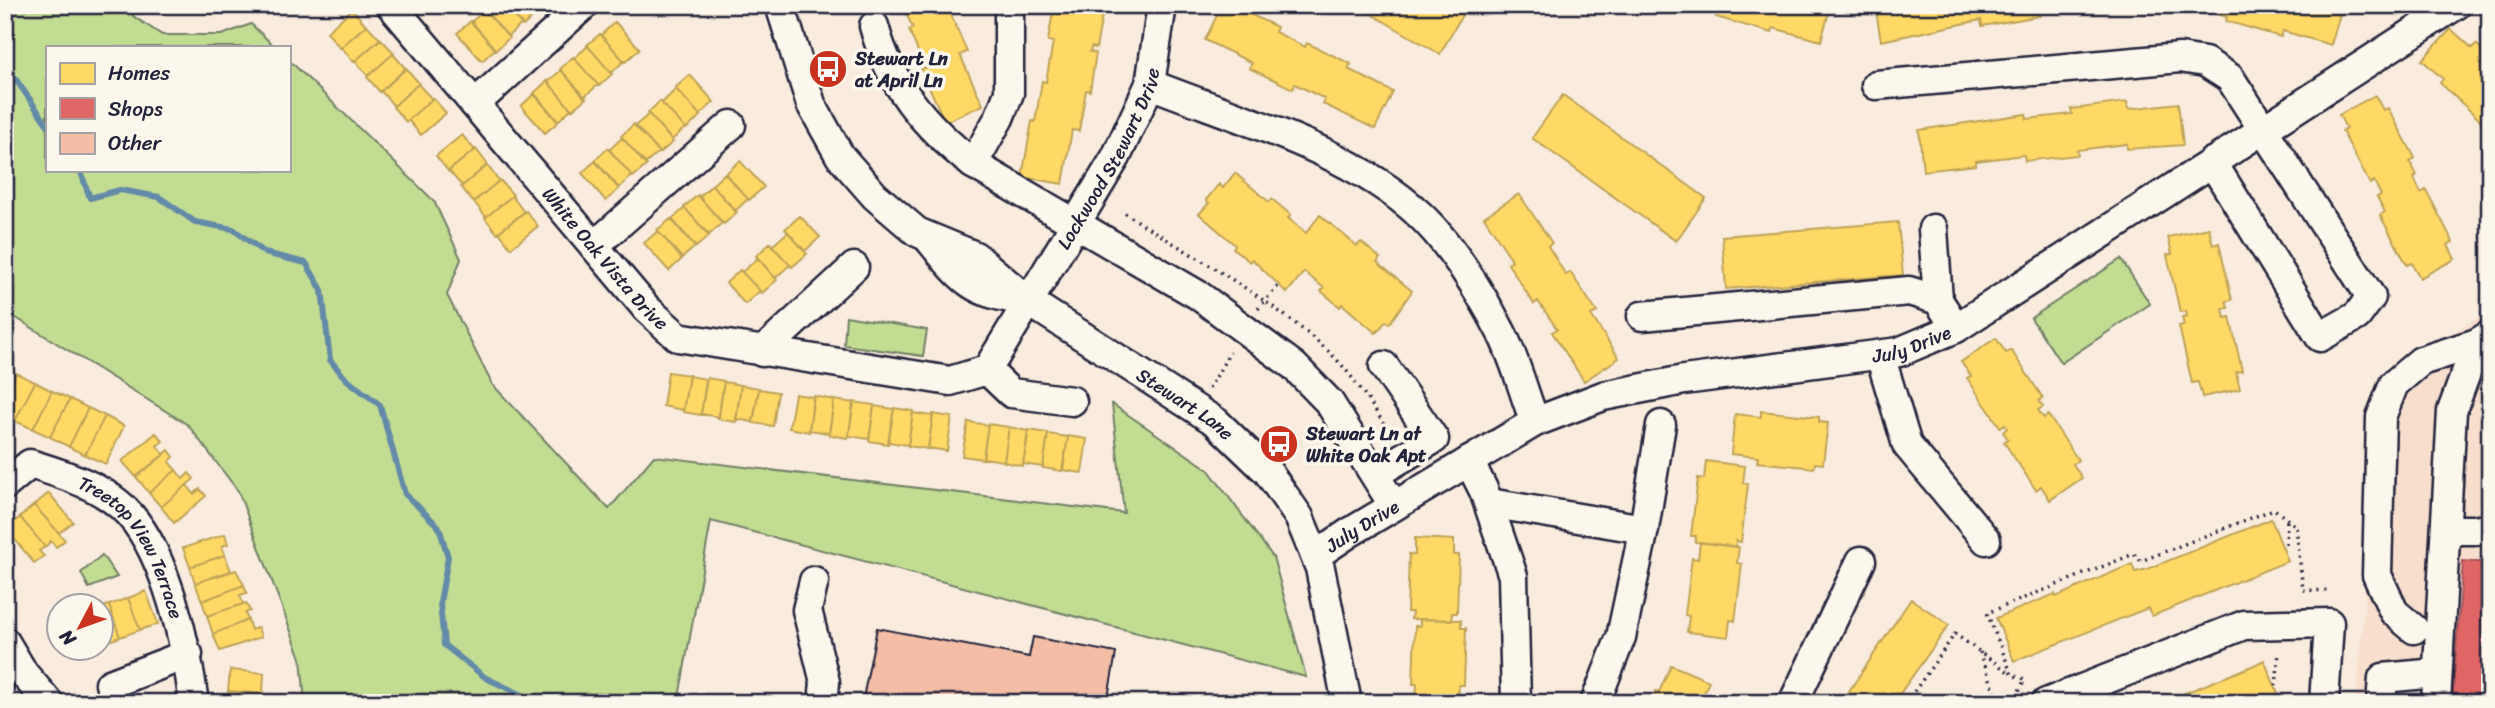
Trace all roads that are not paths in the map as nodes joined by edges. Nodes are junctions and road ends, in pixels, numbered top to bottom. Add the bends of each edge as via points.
1 (391, 5) edge
2 (584, 5) edge
3 (780, 5) edge
4 (1009, 5) edge
5 (1162, 5) edge
6 (2438, 10) edge
7 (874, 26) dead end
8 (1150, 85) junction
9 (1876, 85) dead end
10 (475, 104) junction
11 (731, 125) dead end
12 (2264, 128) junction
13 (2212, 162) junction
14 (973, 164) junction
15 (1074, 225) junction
16 (1933, 229) dead end
17 (594, 246) junction
18 (854, 267) dead end
19 (1938, 300) junction
20 (1028, 301) junction
21 (1642, 316) dead end
22 (1956, 328) junction
23 (2483, 340) edge
24 (762, 352) junction
25 (1880, 355) junction
26 (1384, 366) dead end
27 (988, 370) junction
28 (1072, 401) dead end
29 (1535, 422) junction
30 (1661, 425) dead end
31 (1469, 461) junction
32 (1375, 474) junction
33 (5, 485) edge
34 (1489, 503) junction
35 (1394, 506) junction
36 (1644, 529) junction
37 (2446, 530) junction
38 (2490, 530) edge
39 (1986, 540) dead end
40 (1315, 556) junction
41 (1861, 561) dead end
42 (814, 581) dead end
43 (2414, 629) dead end
44 (5, 642) edge
45 (188, 654) junction
46 (2437, 673) junction
47 (110, 684) dead end
48 (49, 703) edge
49 (194, 703) edge
50 (823, 703) edge
51 (1347, 703) edge
52 (1516, 703) edge
53 (1595, 703) edge
54 (1793, 703) edge
55 (2046, 703) edge
56 (2325, 703) edge
57 (2381, 703) edge
58 (2435, 703) edge

1 - 10 street, White Oak Vista Drive
2 - 10 street
3 - 20 street, Stewart Lane via 811,104 840,156 875,196 926,235 963,281 999,297
4 - 14 street via 1009,93
5 - 8 street, Lockwood Stewart Drive
6 - 12 street, July Drive
7 - 14 street via 898,88 919,115
8 - 15 street, Lockwood Stewart Drive via 1116,157
8 - 29 street via 1364,173 1421,216 1472,281 1501,330
9 - 12 street via 2180,58 2205,62 2230,78
10 - 17 street, White Oak Vista Drive
11 - 17 street
12 - 13 street, July Drive
12 - 13 street via 2371,297 2357,316 2320,337
13 - 22 street, July Drive
14 - 15 street
15 - 20 street, Lockwood Stewart Drive
15 - 32 street via 1198,295 1294,366 1329,402
16 - 19 street
17 - 24 street, White Oak Vista Drive via 647,309 678,337
18 - 24 street
19 - 21 street via 1909,291
19 - 22 street
20 - 27 street
20 - 40 street, Stewart Lane via 1216,422 1268,471 1298,517
22 - 25 street, July Drive via 1899,352
23 - 37 street via 2452,411
23 - 43 street via 2421,361 2395,384 2381,417 2377,575 2394,612
24 - 27 street, White Oak Vista Drive via 950,381
25 - 29 street, July Drive via 1644,388 1603,396
25 - 39 street via 1906,446
26 - 32 street via 1434,439
27 - 28 street via 1011,393
29 - 31 street, July Drive
30 - 36 street
31 - 34 street
31 - 35 street, July Drive
32 - 35 street
33 - 45 street, Treetop View Terrace via 30,464 81,480 130,514 158,562
34 - 36 street
34 - 52 street via 1513,576
35 - 40 street, July Drive
36 - 53 street via 1621,637
37 - 38 street
37 - 46 street
40 - 51 street, Stewart Lane
41 - 54 street
42 - 50 street via 807,610 825,682
44 - 48 street
45 - 47 street
45 - 49 street, Treetop View Terrace
46 - 57 street via 2383,678
46 - 58 street
55 - 56 street via 2244,625 2329,622

